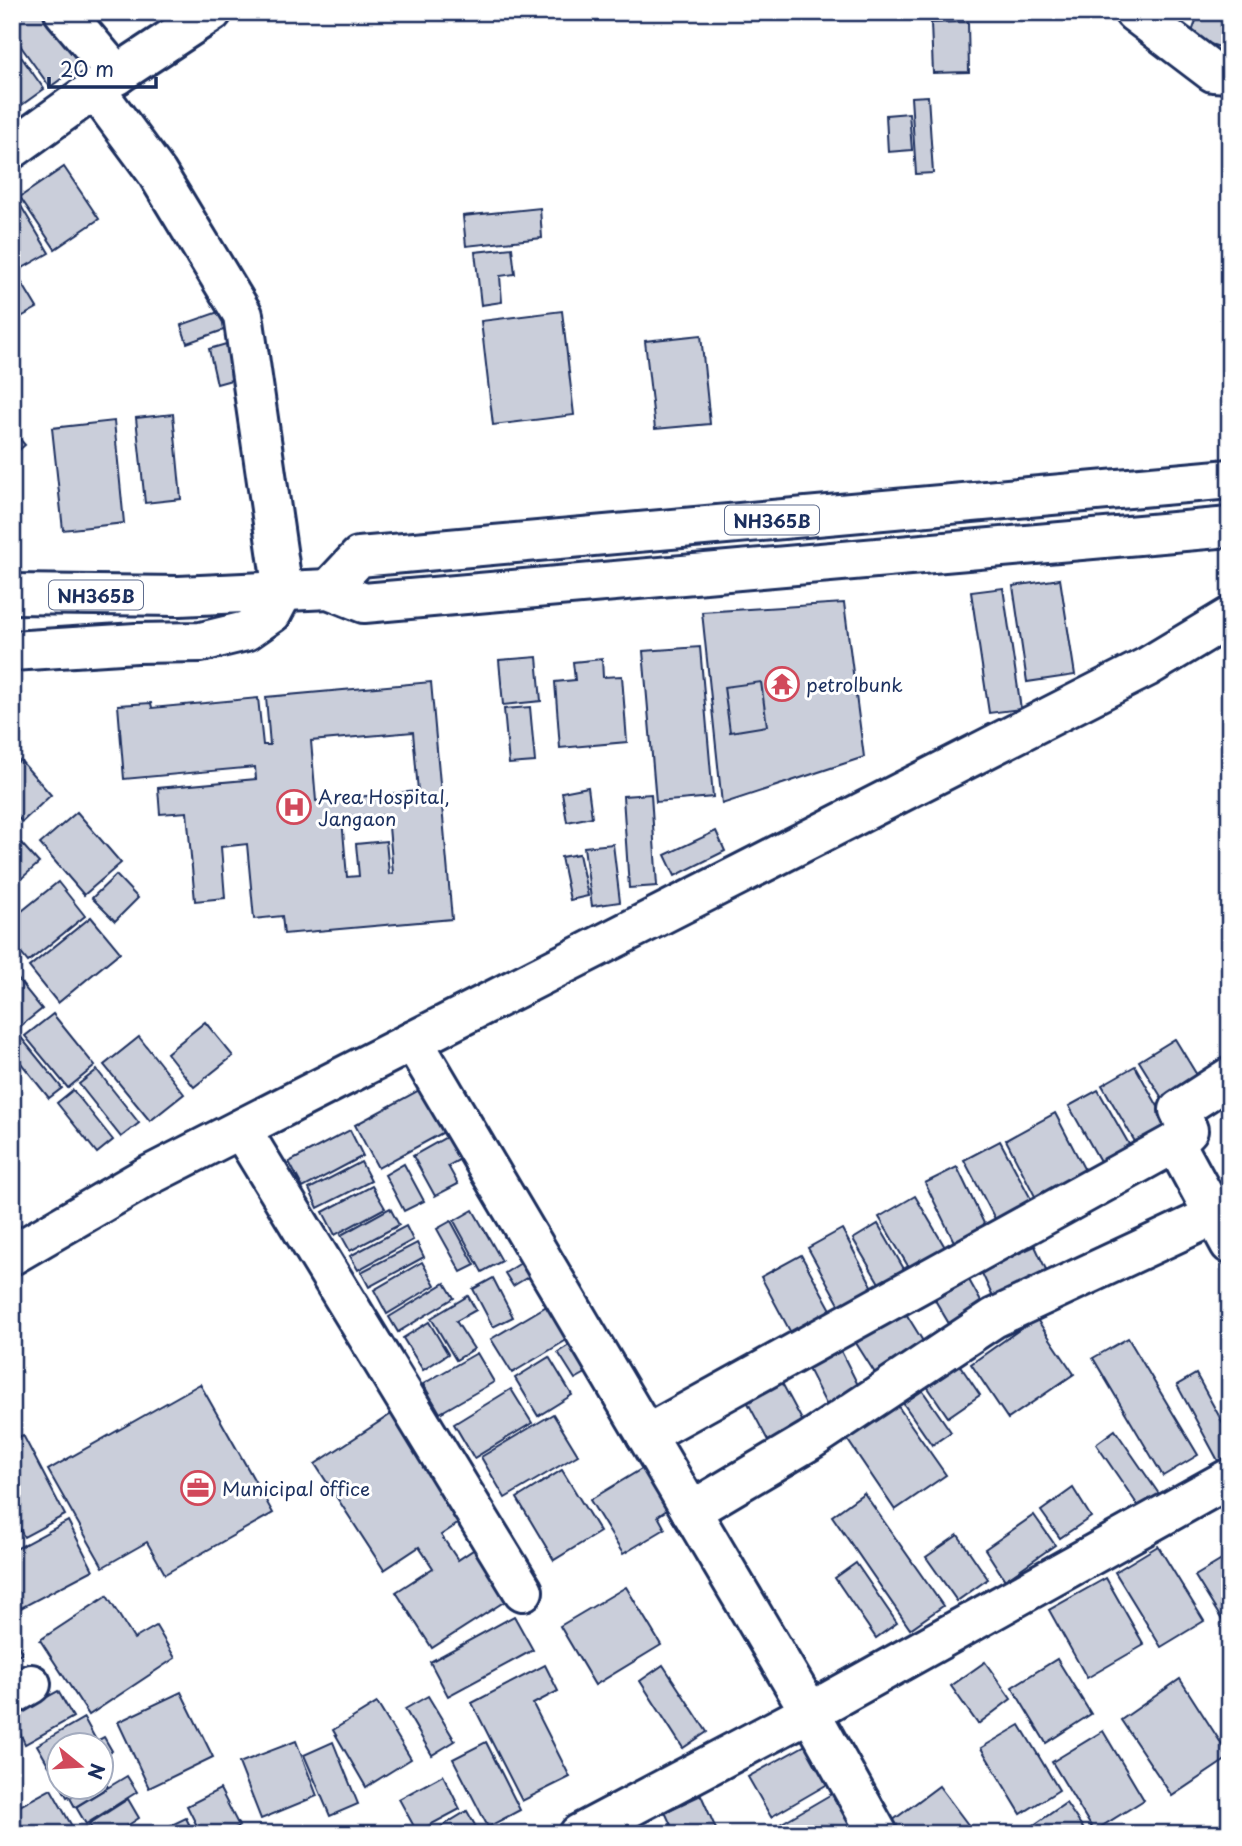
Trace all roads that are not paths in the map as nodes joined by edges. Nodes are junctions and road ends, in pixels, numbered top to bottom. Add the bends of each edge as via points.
1 (64, 12) edge
2 (212, 12) edge
3 (1134, 12) edge
4 (1230, 73) edge
5 (106, 82) junction
6 (12, 149) edge
7 (1230, 479) edge
8 (1230, 527) edge
9 (329, 589) junction
10 (283, 592) junction
11 (12, 594) edge
12 (1230, 617) edge
13 (12, 651) edge
14 (412, 1041) junction
15 (1230, 1077) edge
16 (241, 1129) junction
17 (1175, 1143) junction
18 (1222, 1229) edge
19 (12, 1255) edge
20 (646, 1435) junction
21 (1230, 1478) edge
22 (691, 1511) junction
23 (523, 1591) dead end
24 (810, 1712) junction
25 (579, 1834) edge
26 (878, 1834) edge

1 - 5 main road
2 - 5 main road
3 - 4 main road via 1213,72
5 - 6 main road
5 - 10 main road via 243,315
7 - 9 main road, NH365B via 359,557
8 - 9 main road via 364,603
9 - 10 main road, NH365B
10 - 11 main road, NH365B
10 - 13 main road via 272,613 246,631 201,642
12 - 14 main road via 1147,667
14 - 16 main road
14 - 20 main road
15 - 17 main road via 1179,1110 1188,1130
16 - 19 main road via 146,1177
16 - 23 main road
17 - 18 main road
17 - 20 main road
18 - 22 main road via 993,1318 809,1441
20 - 22 main road
21 - 24 main road
22 - 24 main road
24 - 25 main road
24 - 26 main road

